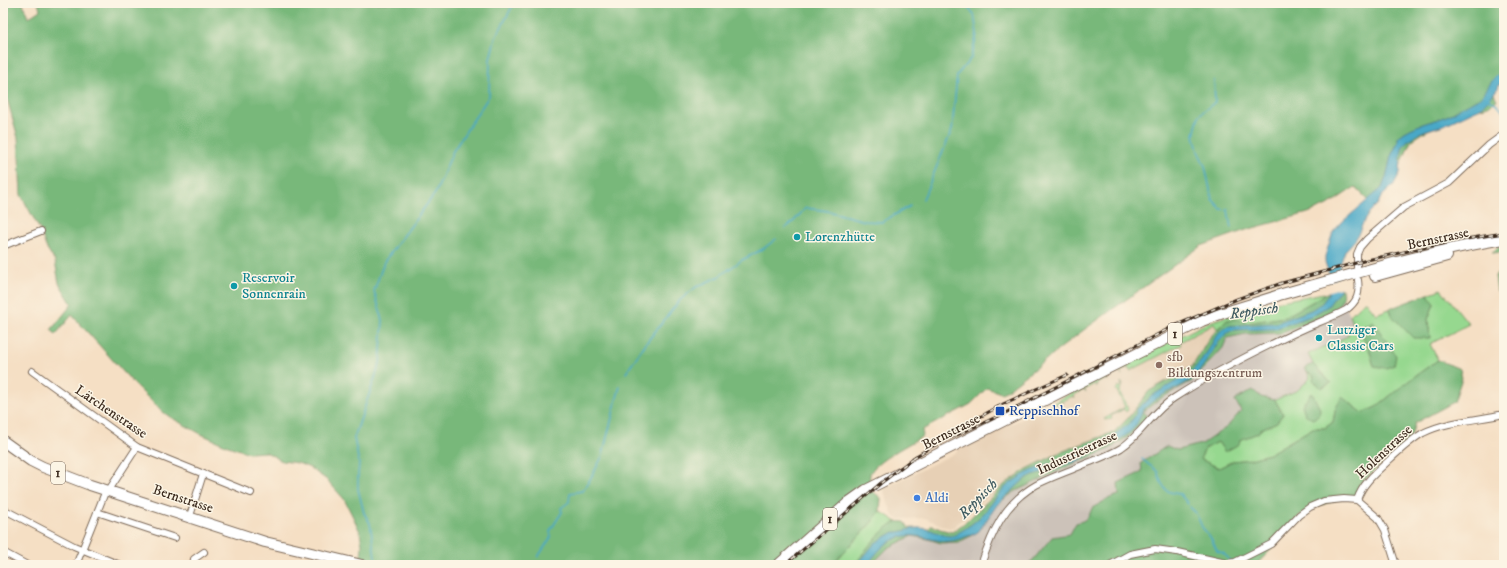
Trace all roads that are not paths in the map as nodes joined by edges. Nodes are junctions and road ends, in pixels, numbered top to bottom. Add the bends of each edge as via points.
1 (1504, 134) edge
2 (41, 231) dead end
3 (1504, 239) edge
4 (3, 246) edge
5 (1357, 277) junction
6 (32, 371) dead end
7 (1504, 414) edge
8 (3, 441) edge
9 (137, 447) junction
10 (204, 474) junction
11 (108, 490) junction
12 (251, 493) dead end
13 (1357, 500) junction
14 (3, 509) edge
15 (97, 512) junction
16 (190, 516) junction
17 (174, 538) dead end
18 (82, 550) junction
19 (3, 552) edge
20 (204, 552) dead end
21 (27, 565) edge
22 (76, 565) edge
23 (120, 565) edge
24 (193, 565) edge
25 (362, 565) edge
26 (778, 565) edge
27 (981, 565) edge
28 (1110, 565) edge
29 (1396, 565) edge

1 - 5 street, Industriestrasse via 1448,183 1404,207 1367,239 1357,254
2 - 4 street
3 - 5 main road, Bernstrasse / 1 via 1433,253
5 - 26 main road, Bernstrasse / 1 via 1279,295 1221,313 1183,330 871,488 849,502
5 - 27 street, Industriestrasse via 1358,296 1346,310 1219,370 1168,402 1123,447 1027,491 1011,506 995,528
6 - 9 street, Lärchenstrasse
7 - 13 street, Holenstrasse via 1442,426 1422,434 1369,479
8 - 11 main road, Bernstrasse / 1 via 43,467
9 - 10 street, Lärchenstrasse
9 - 11 street
10 - 12 street, Lärchenstrasse
10 - 16 street
11 - 15 street
11 - 16 main road, Bernstrasse / 1
13 - 28 street via 1324,501 1314,505 1299,515 1271,544 1235,562 1226,563 1155,549 1130,554
13 - 29 street via 1382,524
14 - 18 street
15 - 17 street
15 - 18 street
16 - 25 main road, Bernstrasse / 1 via 266,542
18 - 22 street
18 - 23 street
19 - 21 street
20 - 24 street via 194,559

